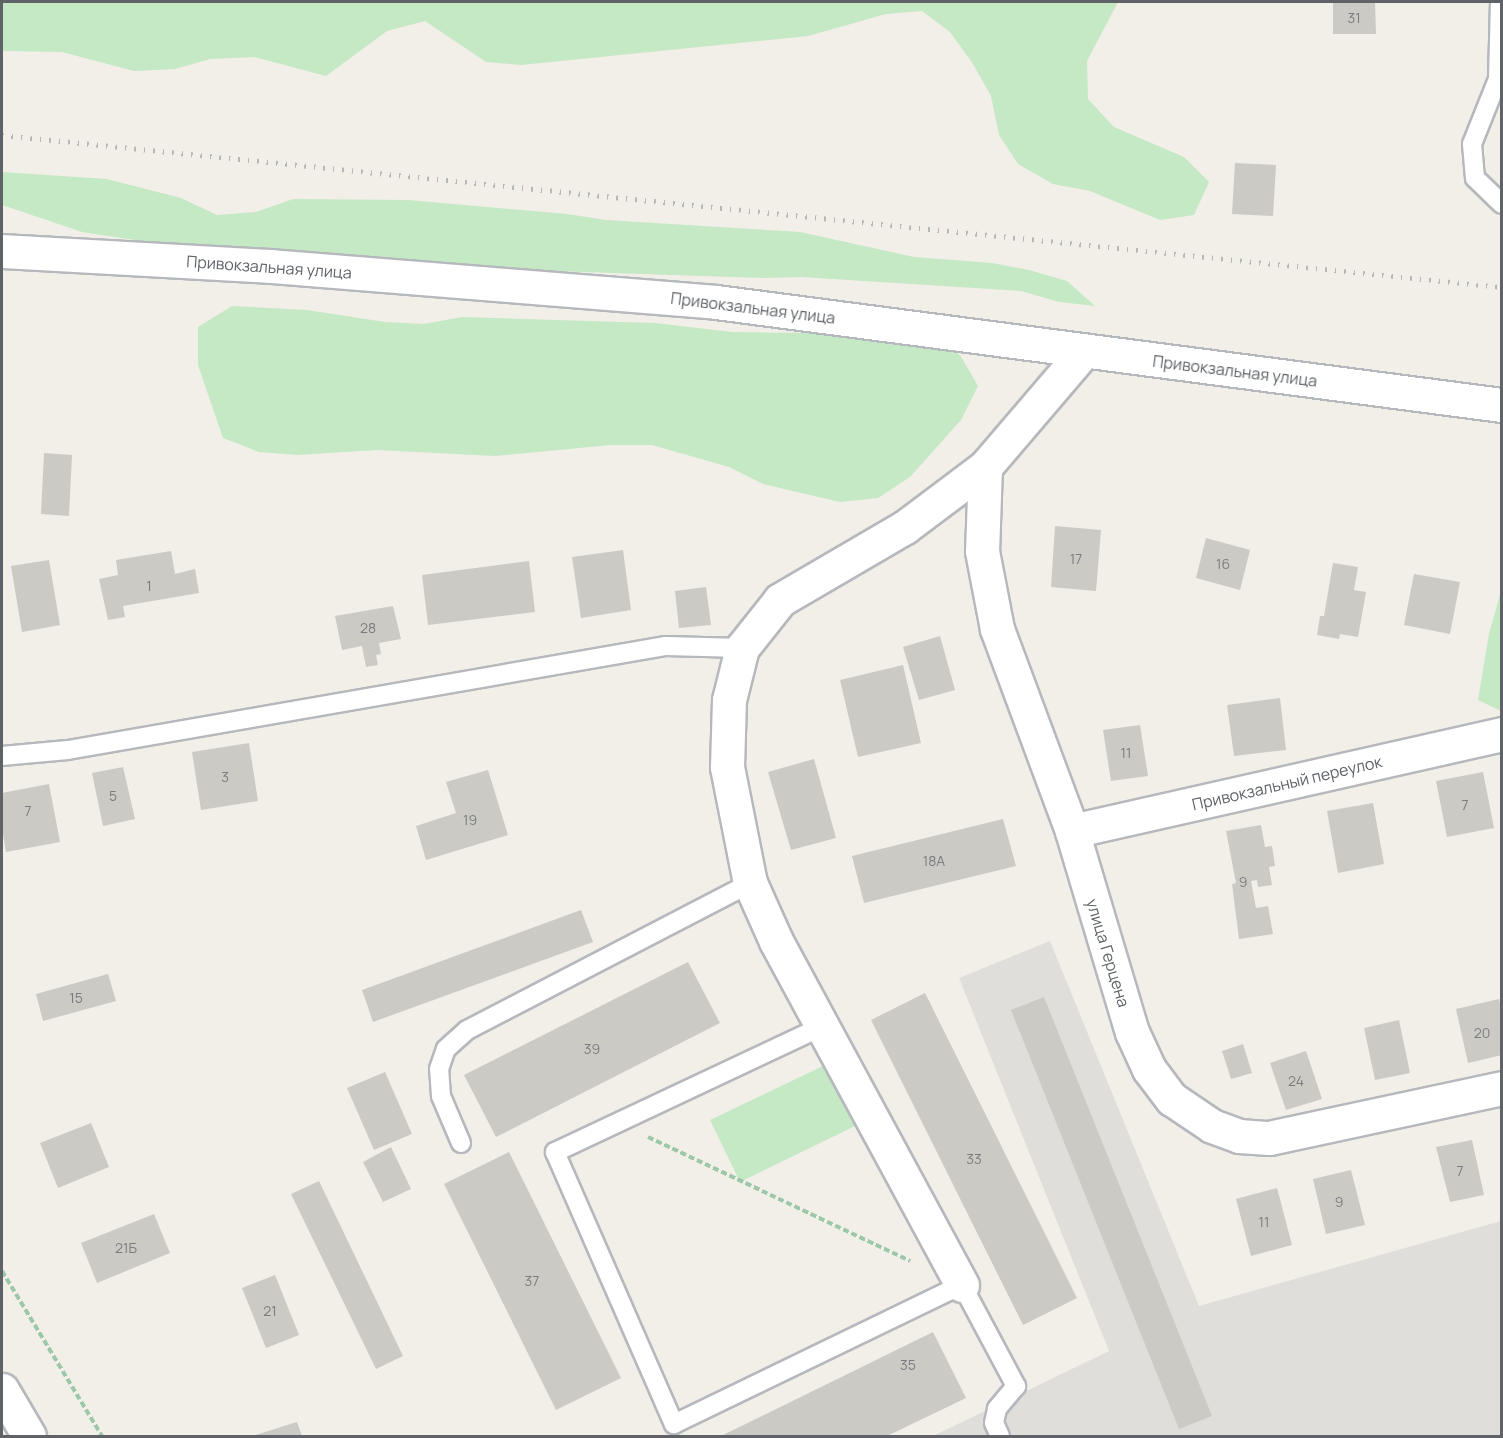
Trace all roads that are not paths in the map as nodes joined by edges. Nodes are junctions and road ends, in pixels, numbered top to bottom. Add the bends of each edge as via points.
1 (1500, 2) edge
2 (1502, 204) edge
3 (2, 251) edge
4 (1084, 351) junction
5 (1502, 405) edge
6 (986, 467) junction
7 (742, 648) junction
8 (1502, 734) edge
9 (2, 756) edge
10 (1072, 831) junction
11 (750, 883) junction
12 (821, 1027) junction
13 (1502, 1088) edge
14 (461, 1143) dead end
15 (962, 1285) junction
16 (2, 1390) edge
17 (29, 1437) edge
18 (1000, 1437) edge

1 - 2 lane via 1498,79 1472,144 1475,178
3 - 4 street, Привокзальная улица via 270,266 716,302
4 - 5 street, Привокзальная улица
4 - 6 street
6 - 7 street via 905,527 780,600
6 - 10 street, улица Герцена via 982,551 997,629
7 - 9 lane via 666,646 68,750
7 - 11 street via 729,700 727,768
8 - 10 street, Привокзальный переулок
10 - 13 street, улица Герцена via 1132,1032 1149,1069 1172,1099 1212,1126 1239,1136 1269,1138
11 - 12 street
11 - 14 lane via 467,1030 446,1049 439,1069 441,1095
12 - 15 street
12 - 15 lane via 555,1152 674,1424
15 - 18 lane via 1016,1386 997,1409 994,1423
16 - 17 street

